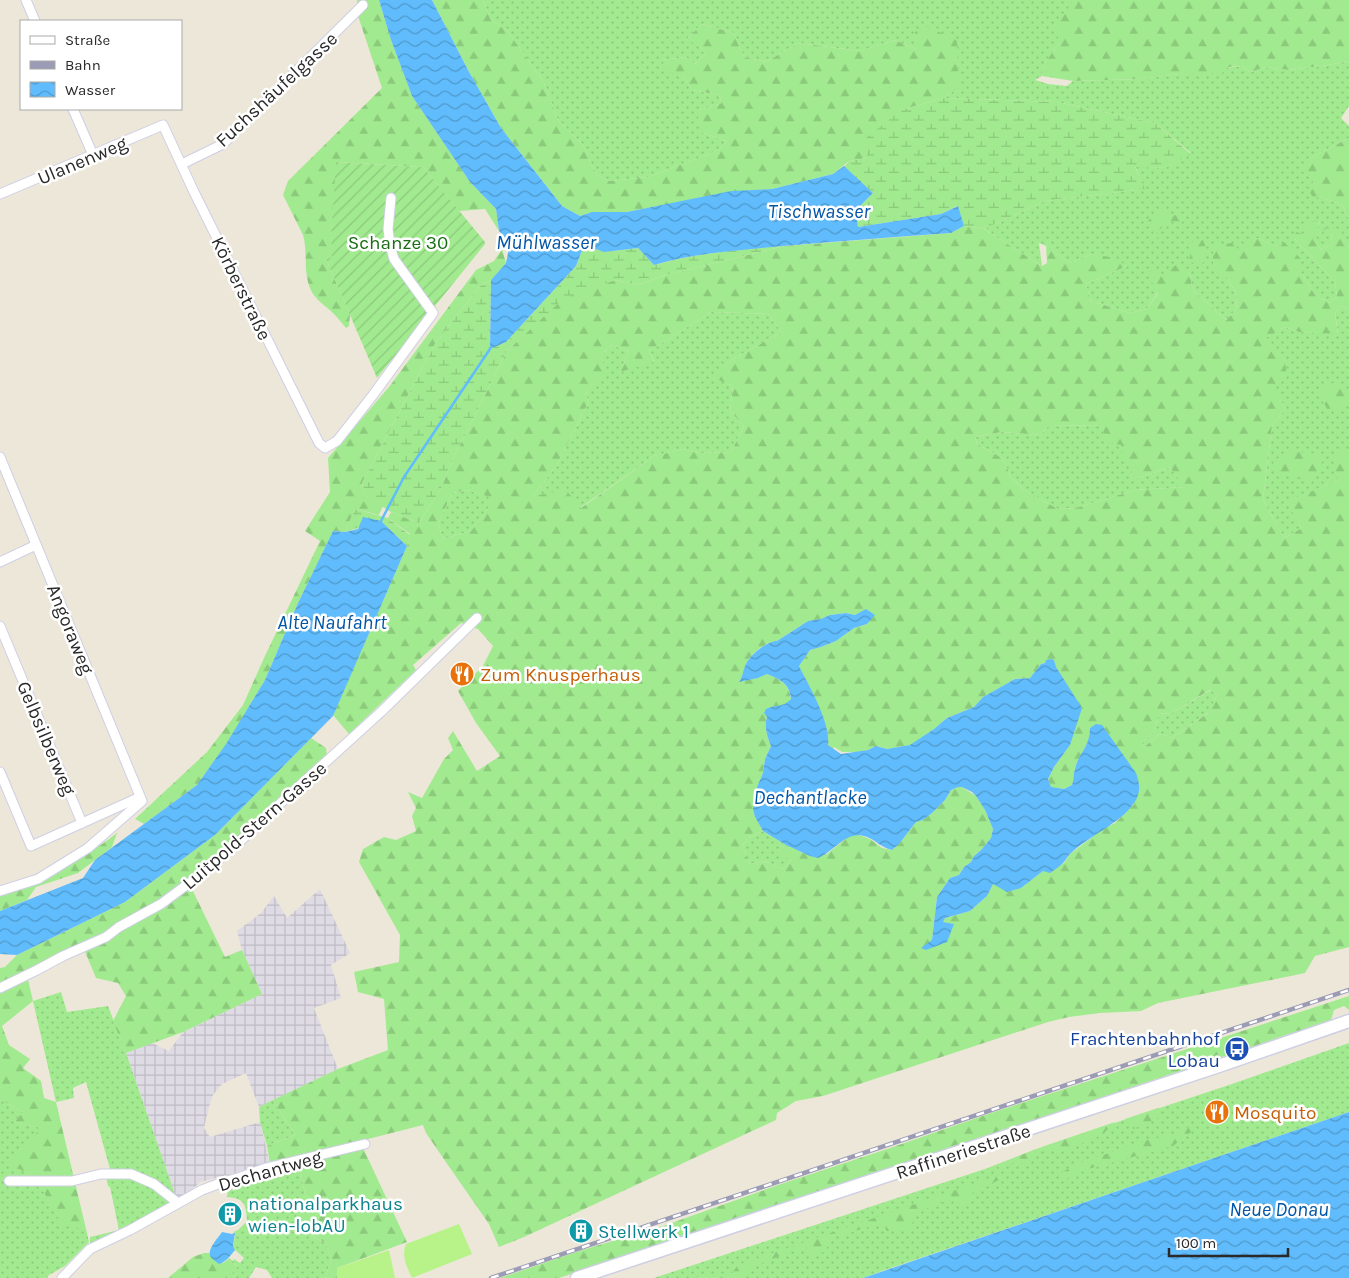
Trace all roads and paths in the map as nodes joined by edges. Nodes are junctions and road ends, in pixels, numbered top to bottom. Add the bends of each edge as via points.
1 (26, 0) edge
2 (363, 5) dead end
3 (35, 20) edge
4 (73, 110) edge
5 (164, 125) joint
6 (93, 155) junction
7 (182, 164) junction
8 (0, 194) edge
9 (391, 198) dead end
10 (0, 457) edge
11 (36, 545) junction
12 (0, 562) edge
13 (477, 618) dead end
14 (0, 626) edge
15 (0, 772) edge
16 (141, 799) junction
17 (82, 823) junction
18 (0, 892) edge
19 (0, 988) edge
20 (1349, 1021) edge
21 (365, 1144) dead end
22 (9, 1181) dead end
23 (178, 1203) junction
24 (62, 1278) edge
25 (576, 1278) edge

1 - 3 street
2 - 7 street, Fuchshäufelgasse via 223,144
4 - 6 street
5 - 6 street, Ulanenweg
5 - 7 street, Körberstraße
6 - 8 street, Ulanenweg
7 - 9 street, Körberstraße via 319,443 325,448 337,442 434,313 394,259 388,229
10 - 11 street, Angoraweg
11 - 12 street
11 - 16 street, Angoraweg
13 - 19 street, Luitpold-Stern-Gasse via 382,711 200,875 161,904 106,937
14 - 17 street, Gelbsilberweg
15 - 17 street via 31,846
16 - 17 street
16 - 18 street via 88,848 38,879
20 - 25 street, Raffineriestraße
21 - 23 street, Dechantweg via 266,1168 202,1190
22 - 23 street via 72,1181 101,1174 131,1174 154,1184
23 - 24 street, Dechantweg via 90,1249

